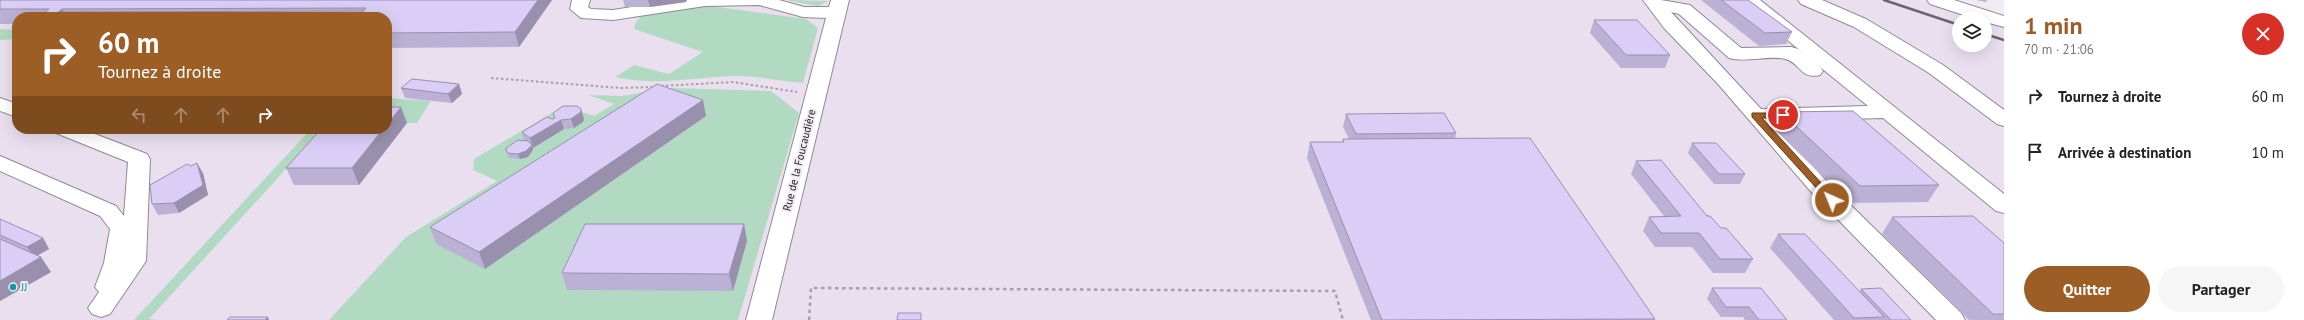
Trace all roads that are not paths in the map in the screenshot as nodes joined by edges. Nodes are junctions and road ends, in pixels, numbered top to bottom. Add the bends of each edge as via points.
1 (581, 0) edge
2 (614, 0) edge
3 (704, 0) edge
4 (760, 0) edge
5 (1749, 0) edge
6 (1807, 0) edge
7 (1936, 0) edge
8 (1651, 4) edge
9 (838, 7) edge
10 (604, 15) junction
11 (2003, 21) edge
12 (0, 104) edge
13 (12, 109) edge
14 (1864, 112) junction
15 (1888, 112) junction
16 (1755, 115) junction
17 (2004, 120) edge
18 (76, 134) edge
19 (0, 163) edge
20 (2004, 206) edge
21 (100, 314) edge
22 (759, 320) edge
23 (1952, 320) edge

1 - 10 street via 579,8 587,14
2 - 10 street
3 - 4 street
3 - 10 street
4 - 9 street via 802,12
5 - 15 street
6 - 17 street via 1860,23 1936,69
7 - 11 street
8 - 14 street via 1684,9 1736,54 1791,53
8 - 16 street
9 - 22 street, Rue de la Foucaudière
12 - 13 street
14 - 15 street
14 - 16 street
15 - 20 street
16 - 23 street via 1821,190
18 - 21 street via 139,159 134,261
19 - 21 street via 108,211 122,228 116,263

